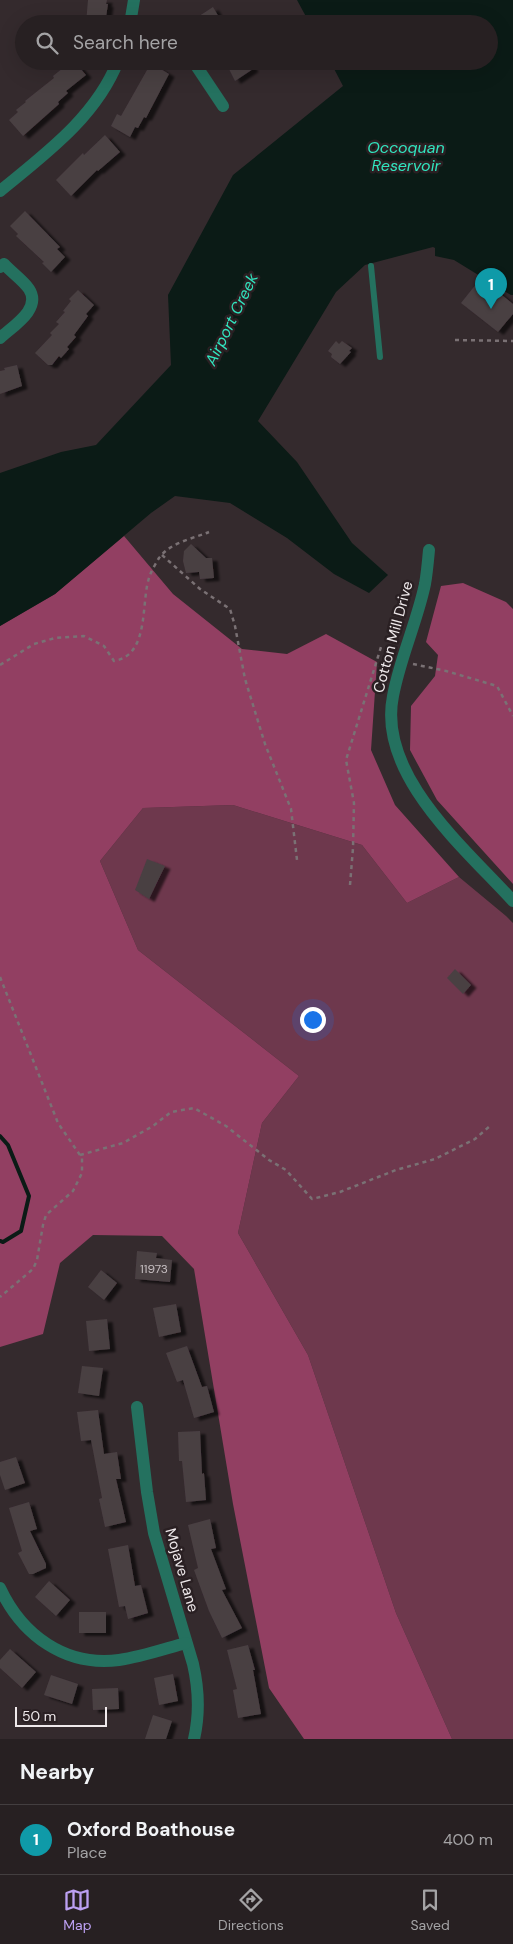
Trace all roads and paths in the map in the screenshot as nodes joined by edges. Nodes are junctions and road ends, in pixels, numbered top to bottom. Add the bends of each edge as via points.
1 (134, 0) edge
2 (132, 15) edge
3 (113, 70) edge
4 (198, 70) edge
5 (223, 106) dead end
6 (0, 191) edge
7 (1, 264) edge
8 (371, 266) dead end
9 (0, 338) edge
10 (455, 340) dead end
11 (513, 342) edge
12 (380, 357) dead end
13 (209, 532) dead end
14 (429, 550) dead end
15 (162, 555) junction
16 (381, 647) dead end
17 (402, 662) junction
18 (0, 665) edge
19 (513, 716) edge
20 (297, 860) dead end
21 (350, 885) dead end
22 (513, 901) edge
23 (0, 977) edge
24 (490, 1126) dead end
25 (80, 1155) junction
26 (0, 1297) edge
27 (137, 1407) dead end
28 (0, 1588) edge
29 (186, 1643) junction
30 (194, 1739) edge

1 - 2 street
3 - 6 street via 88,112 51,149
4 - 5 street
7 - 9 street via 28,289 31,304 25,316
8 - 12 lane
10 - 11 path
13 - 15 path via 182,541
14 - 17 street, Cotton Mill Drive via 425,584
15 - 18 path via 150,576 140,634 126,657 114,661 104,646 84,636 70,636 34,644
15 - 20 path via 200,589 230,609 252,702 291,809
16 - 21 path via 346,760 354,803
17 - 19 path via 497,686
17 - 22 street, Cotton Mill Drive via 392,697 391,716 396,750 403,768 435,816
23 - 25 path via 58,1123
24 - 25 path via 475,1139 435,1159 312,1199 286,1170 226,1126 194,1108 171,1112 123,1143
25 - 26 path via 82,1173 73,1191 46,1215 33,1269
27 - 29 street, Mojave Lane via 154,1533
28 - 29 street via 31,1632 48,1646 71,1656 89,1660 121,1660
29 - 30 street, Mojave Lane via 198,1684

